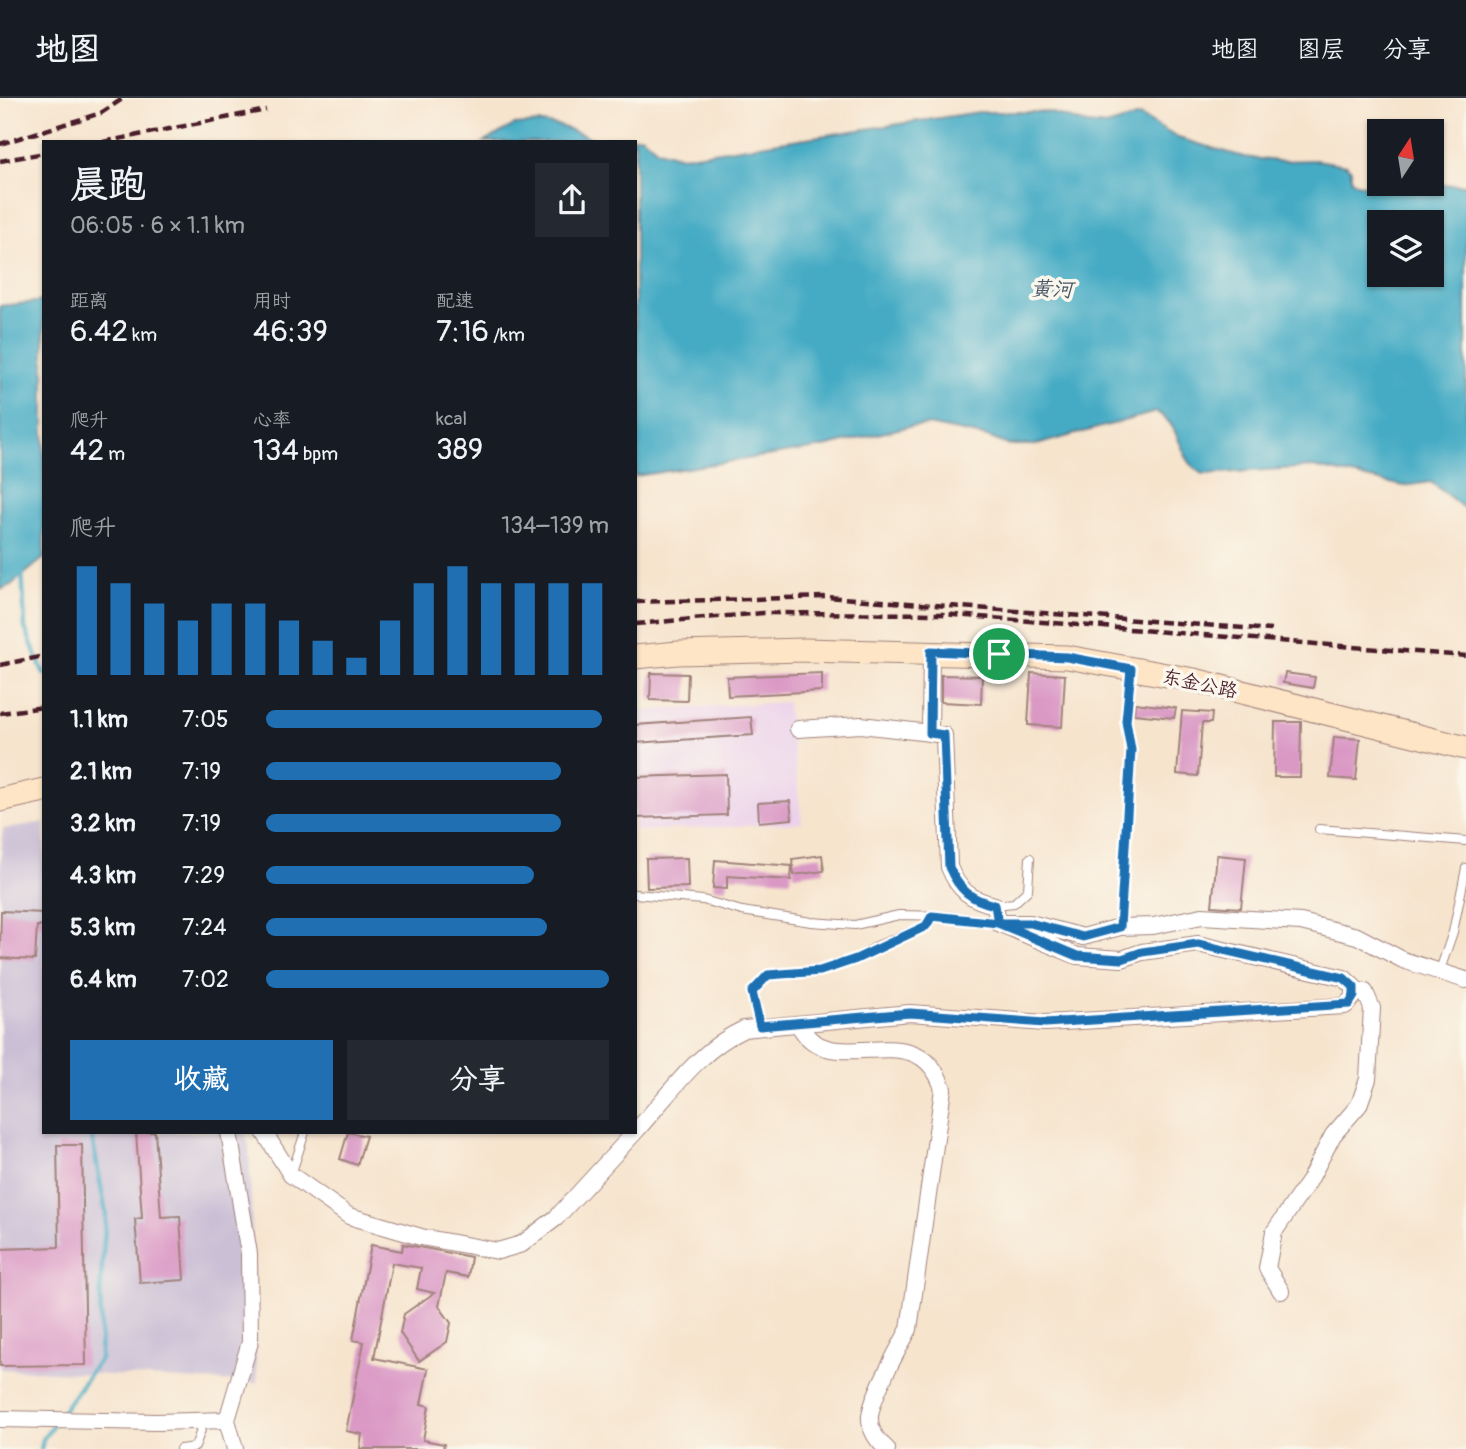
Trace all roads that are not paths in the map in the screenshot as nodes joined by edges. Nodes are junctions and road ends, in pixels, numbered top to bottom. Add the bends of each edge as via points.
1 (931, 651) junction
2 (637, 657) edge
3 (1131, 669) junction
4 (798, 729) dead end
5 (930, 733) junction
6 (1466, 748) edge
7 (42, 790) edge
8 (0, 800) edge
9 (1319, 830) dead end
10 (1466, 841) edge
11 (1030, 858) dead end
12 (1466, 868) edge
13 (637, 894) edge
14 (995, 905) junction
15 (932, 916) junction
16 (998, 923) junction
17 (1120, 927) junction
18 (1439, 973) junction
19 (1466, 980) edge
20 (1355, 992) junction
21 (799, 1025) junction
22 (760, 1026) junction
23 (637, 1130) edge
24 (229, 1134) edge
25 (265, 1134) edge
26 (304, 1134) edge
27 (633, 1134) edge
28 (291, 1175) junction
29 (1281, 1291) dead end
30 (0, 1419) edge
31 (227, 1420) junction
32 (204, 1421) junction
33 (180, 1449) edge
34 (235, 1449) edge
35 (887, 1449) edge

1 - 2 main road, 东金公路
1 - 3 main road, 东金公路 via 1067,657
1 - 5 street
3 - 6 main road, 东金公路 via 1194,680
3 - 17 lane
4 - 5 street via 861,725
5 - 14 street via 944,735 949,867 965,894
7 - 8 main road
9 - 10 lane
11 - 14 lane via 1028,890 1014,903
12 - 18 lane
13 - 15 lane via 703,900 822,923 855,925 899,915
14 - 16 street
15 - 16 lane
15 - 22 lane via 926,926 856,959 820,971 768,975 752,992
16 - 17 street via 1030,923 1083,937
16 - 20 street via 1077,956 1122,959 1198,944 1344,978
17 - 18 street via 1202,916 1300,922 1357,936
18 - 19 street
20 - 21 street via 1345,1006 1045,1023 910,1013
20 - 29 street via 1365,992 1372,1008 1368,1079 1359,1105 1333,1135 1274,1232 1267,1268
21 - 22 street
21 - 35 street via 821,1047 917,1053 934,1068 943,1088 909,1329 870,1415 875,1436
22 - 23 street via 721,1040 701,1056
24 - 31 street via 249,1254 250,1342
25 - 28 street
26 - 28 lane
27 - 28 street via 556,1218 522,1244 498,1251 421,1237 349,1216
30 - 32 street
31 - 32 street
31 - 34 street
32 - 33 lane via 195,1447

